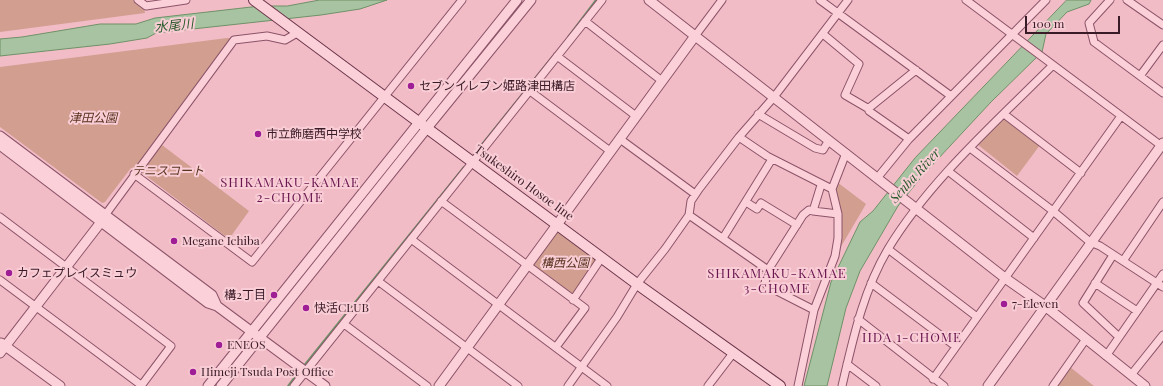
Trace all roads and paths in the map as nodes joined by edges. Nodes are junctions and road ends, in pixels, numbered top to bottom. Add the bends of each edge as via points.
1 (138, 0) edge
2 (186, 0) edge
3 (254, 0) edge
4 (462, 0) edge
5 (517, 0) edge
6 (531, 0) edge
7 (602, 0) edge
8 (649, 0) edge
9 (722, 0) edge
10 (820, 0) edge
11 (848, 0) edge
12 (966, 0) edge
13 (1110, 0) edge
14 (1127, 0) edge
15 (1042, 1) edge
16 (838, 13) junction
17 (585, 21) junction
18 (1163, 25) edge
19 (293, 30) junction
20 (823, 34) junction
21 (1013, 34) junction
22 (695, 36) junction
23 (1163, 45) edge
24 (557, 56) junction
25 (1051, 62) junction
26 (916, 70) junction
27 (1140, 76) junction
28 (662, 81) junction
29 (530, 91) junction
30 (1163, 93) edge
31 (951, 96) junction
32 (384, 97) junction
33 (774, 97) junction
34 (869, 109) junction
35 (758, 114) junction
36 (1004, 114) junction
37 (636, 116) junction
38 (1121, 116) junction
39 (423, 125) junction
40 (0, 136) edge
41 (739, 137) junction
42 (620, 138) junction
43 (909, 139) junction
44 (830, 140) junction
45 (0, 145) edge
46 (1162, 146) edge
47 (970, 148) junction
48 (610, 152) junction
49 (846, 154) junction
50 (772, 159) junction
51 (473, 162) junction
52 (948, 171) junction
53 (1081, 173) junction
54 (134, 174) junction
55 (878, 178) junction
56 (821, 185) junction
57 (832, 189) junction
58 (695, 194) junction
59 (441, 201) junction
60 (746, 202) junction
61 (1163, 202) edge
62 (917, 209) junction
63 (813, 211) junction
64 (1053, 211) junction
65 (1160, 211) edge
66 (838, 214) junction
67 (689, 215) junction
68 (0, 217) edge
69 (103, 218) junction
70 (557, 224) junction
71 (797, 225) junction
72 (723, 238) junction
73 (1034, 238) junction
74 (411, 239) junction
75 (1090, 242) junction
76 (888, 249) junction
77 (1113, 255) junction
78 (602, 257) junction
79 (1123, 261) junction
80 (526, 266) junction
81 (66, 267) junction
82 (768, 270) junction
83 (1163, 274) edge
84 (1005, 278) junction
85 (0, 280) edge
86 (378, 281) junction
87 (871, 283) junction
88 (1095, 283) junction
89 (637, 284) junction
90 (1160, 285) edge
91 (573, 300) junction
92 (498, 304) junction
93 (1045, 306) junction
94 (36, 307) junction
95 (814, 310) junction
96 (1137, 311) junction
97 (977, 317) junction
98 (858, 319) junction
99 (344, 324) junction
100 (251, 332) junction
101 (1163, 335) edge
102 (260, 337) junction
103 (1119, 337) junction
104 (1086, 339) junction
105 (955, 346) junction
106 (2, 347) edge
107 (556, 347) junction
108 (467, 348) junction
109 (734, 352) junction
110 (1106, 356) junction
111 (847, 364) junction
112 (582, 367) junction
113 (306, 371) junction
114 (1131, 375) junction
115 (933, 379) junction
116 (141, 385) edge
117 (60, 386) edge
118 (208, 386) edge
119 (221, 386) edge
120 (294, 386) edge
121 (325, 386) edge
122 (427, 386) edge
123 (439, 386) edge
124 (518, 386) edge
125 (568, 386) edge
126 (607, 386) edge
127 (708, 386) edge
128 (780, 386) edge
129 (798, 386) edge
130 (842, 386) edge
131 (876, 386) edge
132 (944, 386) edge
133 (988, 386) edge
134 (1053, 386) edge
135 (1145, 386) edge

1 - 2 street via 146,6
3 - 19 main road, Tsukeshiro Hosoe line
4 - 32 street
5 - 39 street
6 - 39 street
7 - 17 street
8 - 22 street
9 - 22 street
10 - 16 street
11 - 16 street
12 - 21 street
13 - 27 street via 1089,23 1094,42
14 - 18 street
15 - 21 street
16 - 20 street
16 - 26 street
17 - 24 street
17 - 28 street
19 - 32 main road, Tsukeshiro Hosoe line
19 - 54 street via 285,40 267,36 234,40
20 - 33 street
20 - 34 street via 859,64 845,95
21 - 25 street
21 - 31 street
22 - 28 street
22 - 33 street
23 - 27 street
24 - 29 street
24 - 37 street
25 - 36 street
25 - 38 street
26 - 31 street
26 - 34 street
27 - 30 street
28 - 37 street
29 - 48 street
29 - 51 street
31 - 43 street
32 - 39 main road, Tsukeshiro Hosoe line
32 - 54 street via 252,262
33 - 35 street
33 - 44 street
34 - 43 street
35 - 41 street
35 - 44 street via 815,148 823,150
36 - 47 street
36 - 53 street
37 - 42 street
38 - 46 street
38 - 53 street
39 - 51 main road, Tsukeshiro Hosoe line
39 - 100 street
39 - 102 street
40 - 69 street
41 - 50 street
41 - 58 street
42 - 48 street
42 - 58 street
43 - 55 street
44 - 49 street
45 - 69 street
46 - 75 street
47 - 52 street
47 - 64 street
48 - 70 street
49 - 55 street
49 - 57 street
50 - 56 street
50 - 60 street
51 - 59 street
51 - 70 main road, Tsukeshiro Hosoe line
52 - 62 street
52 - 73 street
53 - 64 street
54 - 69 street
55 - 62 street
56 - 57 street
56 - 63 street
57 - 66 street
58 - 67 street via 689,205
59 - 74 street
59 - 80 street
60 - 71 street via 757,209 761,203
60 - 72 street
61 - 65 street
62 - 76 street
62 - 84 street
63 - 66 street
63 - 71 street via 809,210
64 - 73 street
64 - 75 street
65 - 79 street
66 - 95 street via 835,256
67 - 72 street
67 - 89 street
68 - 81 street
69 - 81 street
69 - 100 street via 208,303 217,306
70 - 78 main road, Tsukeshiro Hosoe line
70 - 80 street
71 - 82 street
72 - 82 street
73 - 84 street
74 - 86 street
74 - 92 street
75 - 77 street
75 - 93 street
76 - 87 street
76 - 97 street
77 - 79 street
77 - 88 street
78 - 89 main road, Tsukeshiro Hosoe line
78 - 91 street
79 - 90 street
80 - 91 street
80 - 92 street
81 - 94 street
81 - 116 street via 171,346
82 - 95 street via 765,283 769,287
83 - 90 street
84 - 93 street
84 - 97 street
85 - 94 street
86 - 99 street
86 - 108 street
87 - 98 street
87 - 105 street
88 - 96 street
88 - 103 street via 1083,303
89 - 109 main road, Tsukeshiro Hosoe line
89 - 112 street
90 - 96 street
91 - 107 street via 585,308
92 - 107 street
92 - 108 street
93 - 104 street
93 - 133 street
94 - 106 street
94 - 116 street
95 - 129 street
96 - 103 street
97 - 105 street
98 - 111 street
98 - 115 street
99 - 113 street
99 - 122 street
100 - 102 street
100 - 118 street
101 - 114 street
102 - 113 street
102 - 119 street
103 - 110 street
104 - 110 street
104 - 134 street
105 - 115 street
106 - 117 street
107 - 112 street
108 - 123 street
108 - 124 street
109 - 127 street
109 - 128 main road, Tsukeshiro Hosoe line
110 - 114 street
111 - 130 street
111 - 131 street
112 - 125 street
112 - 126 street
113 - 120 street
113 - 121 street
114 - 135 street
115 - 132 street

